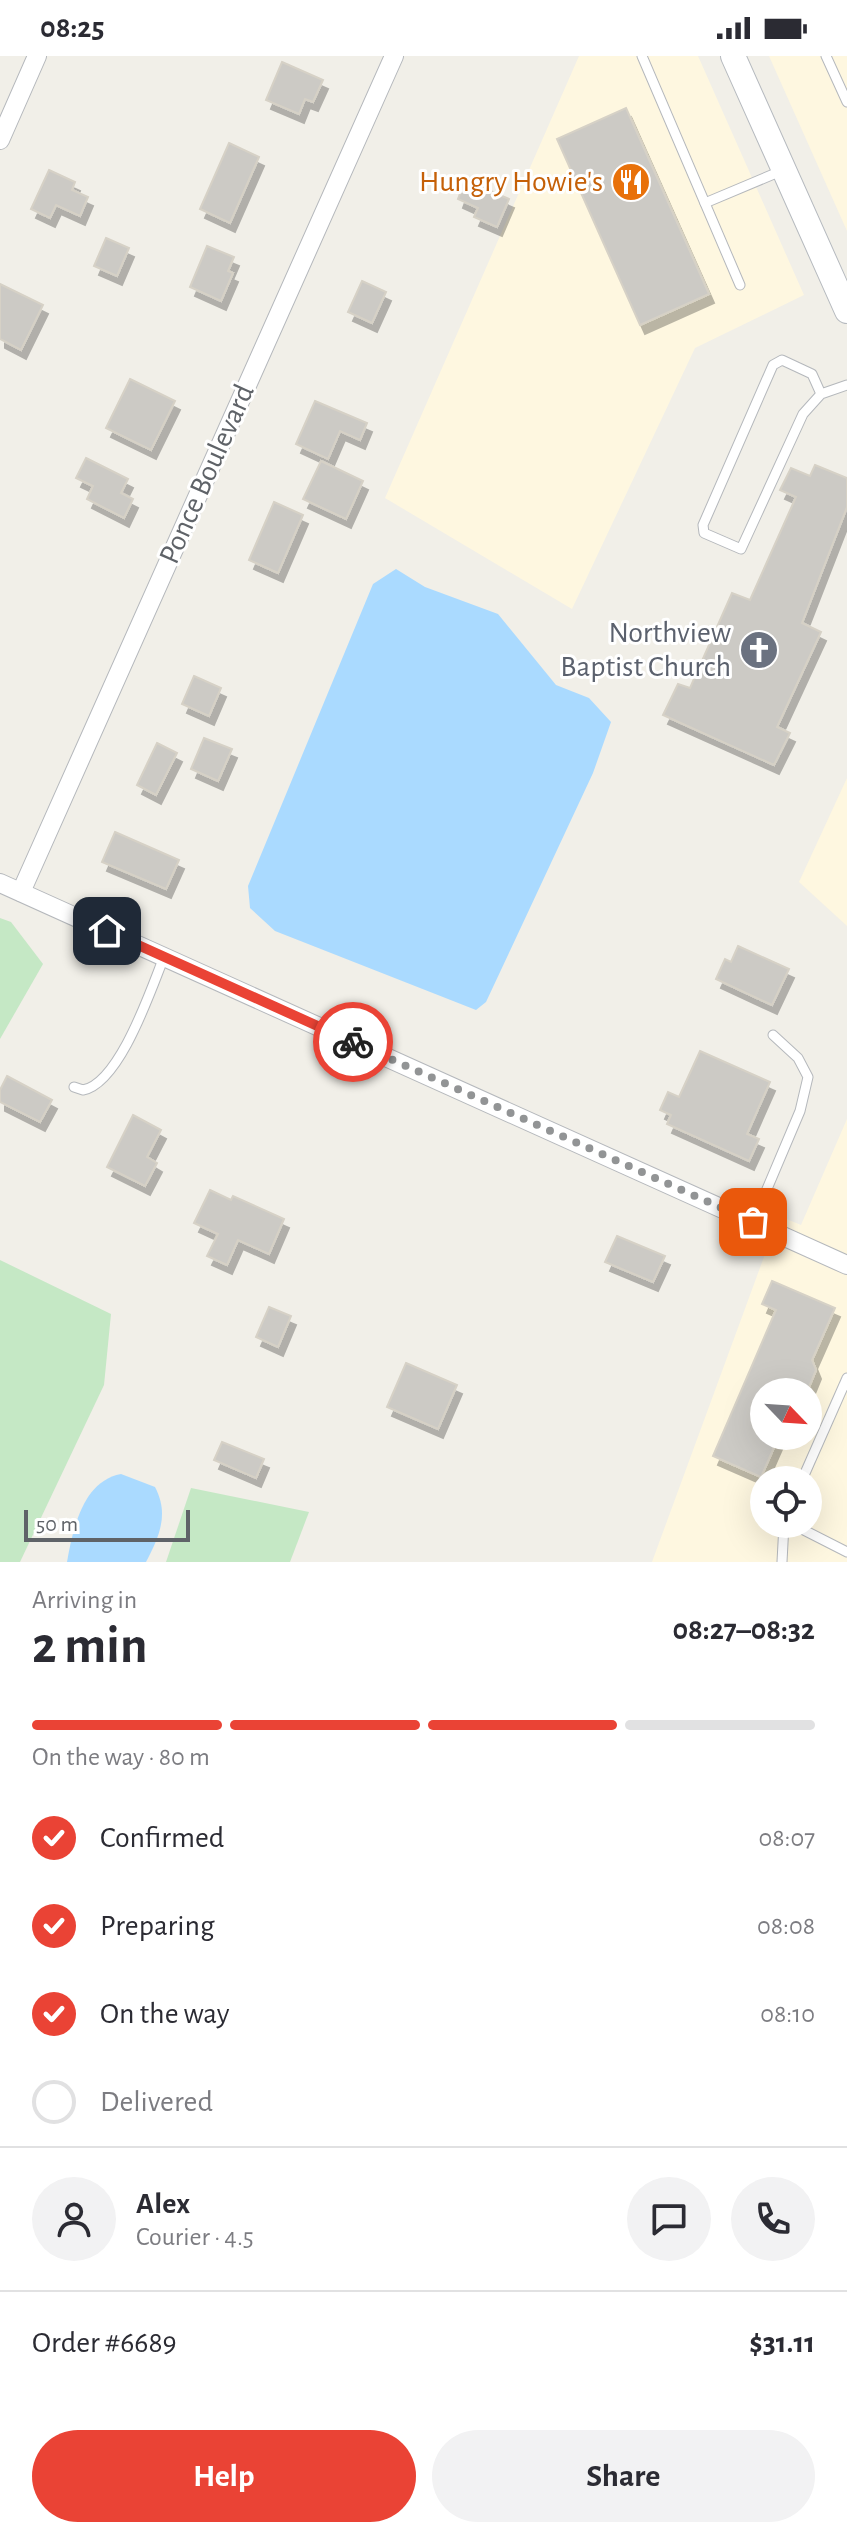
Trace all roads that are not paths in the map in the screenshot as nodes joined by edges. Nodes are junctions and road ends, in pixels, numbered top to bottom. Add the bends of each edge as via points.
1 (37, 56) edge
2 (394, 56) edge
3 (642, 56) edge
4 (733, 56) edge
5 (826, 56) edge
6 (847, 102) edge
7 (0, 140) edge
8 (784, 170) junction
9 (705, 203) junction
10 (740, 285) dead end
11 (847, 311) edge
12 (847, 385) edge
13 (821, 394) junction
14 (0, 883) edge
15 (21, 892) junction
16 (164, 957) junction
17 (773, 1035) dead end
18 (74, 1087) dead end
19 (753, 1222) junction
20 (847, 1265) edge
21 (847, 1378) edge
22 (808, 1466) edge
23 (783, 1538) edge
24 (820, 1538) edge
25 (847, 1552) edge
26 (782, 1562) edge

1 - 7 street
2 - 15 street, Ponce Boulevard
3 - 9 lane
4 - 8 street
5 - 6 lane
8 - 9 lane
8 - 11 street
9 - 10 lane
12 - 13 lane
13 - 13 lane via 797,424 741,549 704,533 773,365 782,360 812,374
14 - 15 street
15 - 16 street
16 - 18 lane via 118,1057 93,1087
16 - 19 street
17 - 19 lane via 798,1058 808,1077 800,1111
19 - 20 street
21 - 22 lane
23 - 26 lane
24 - 25 lane

